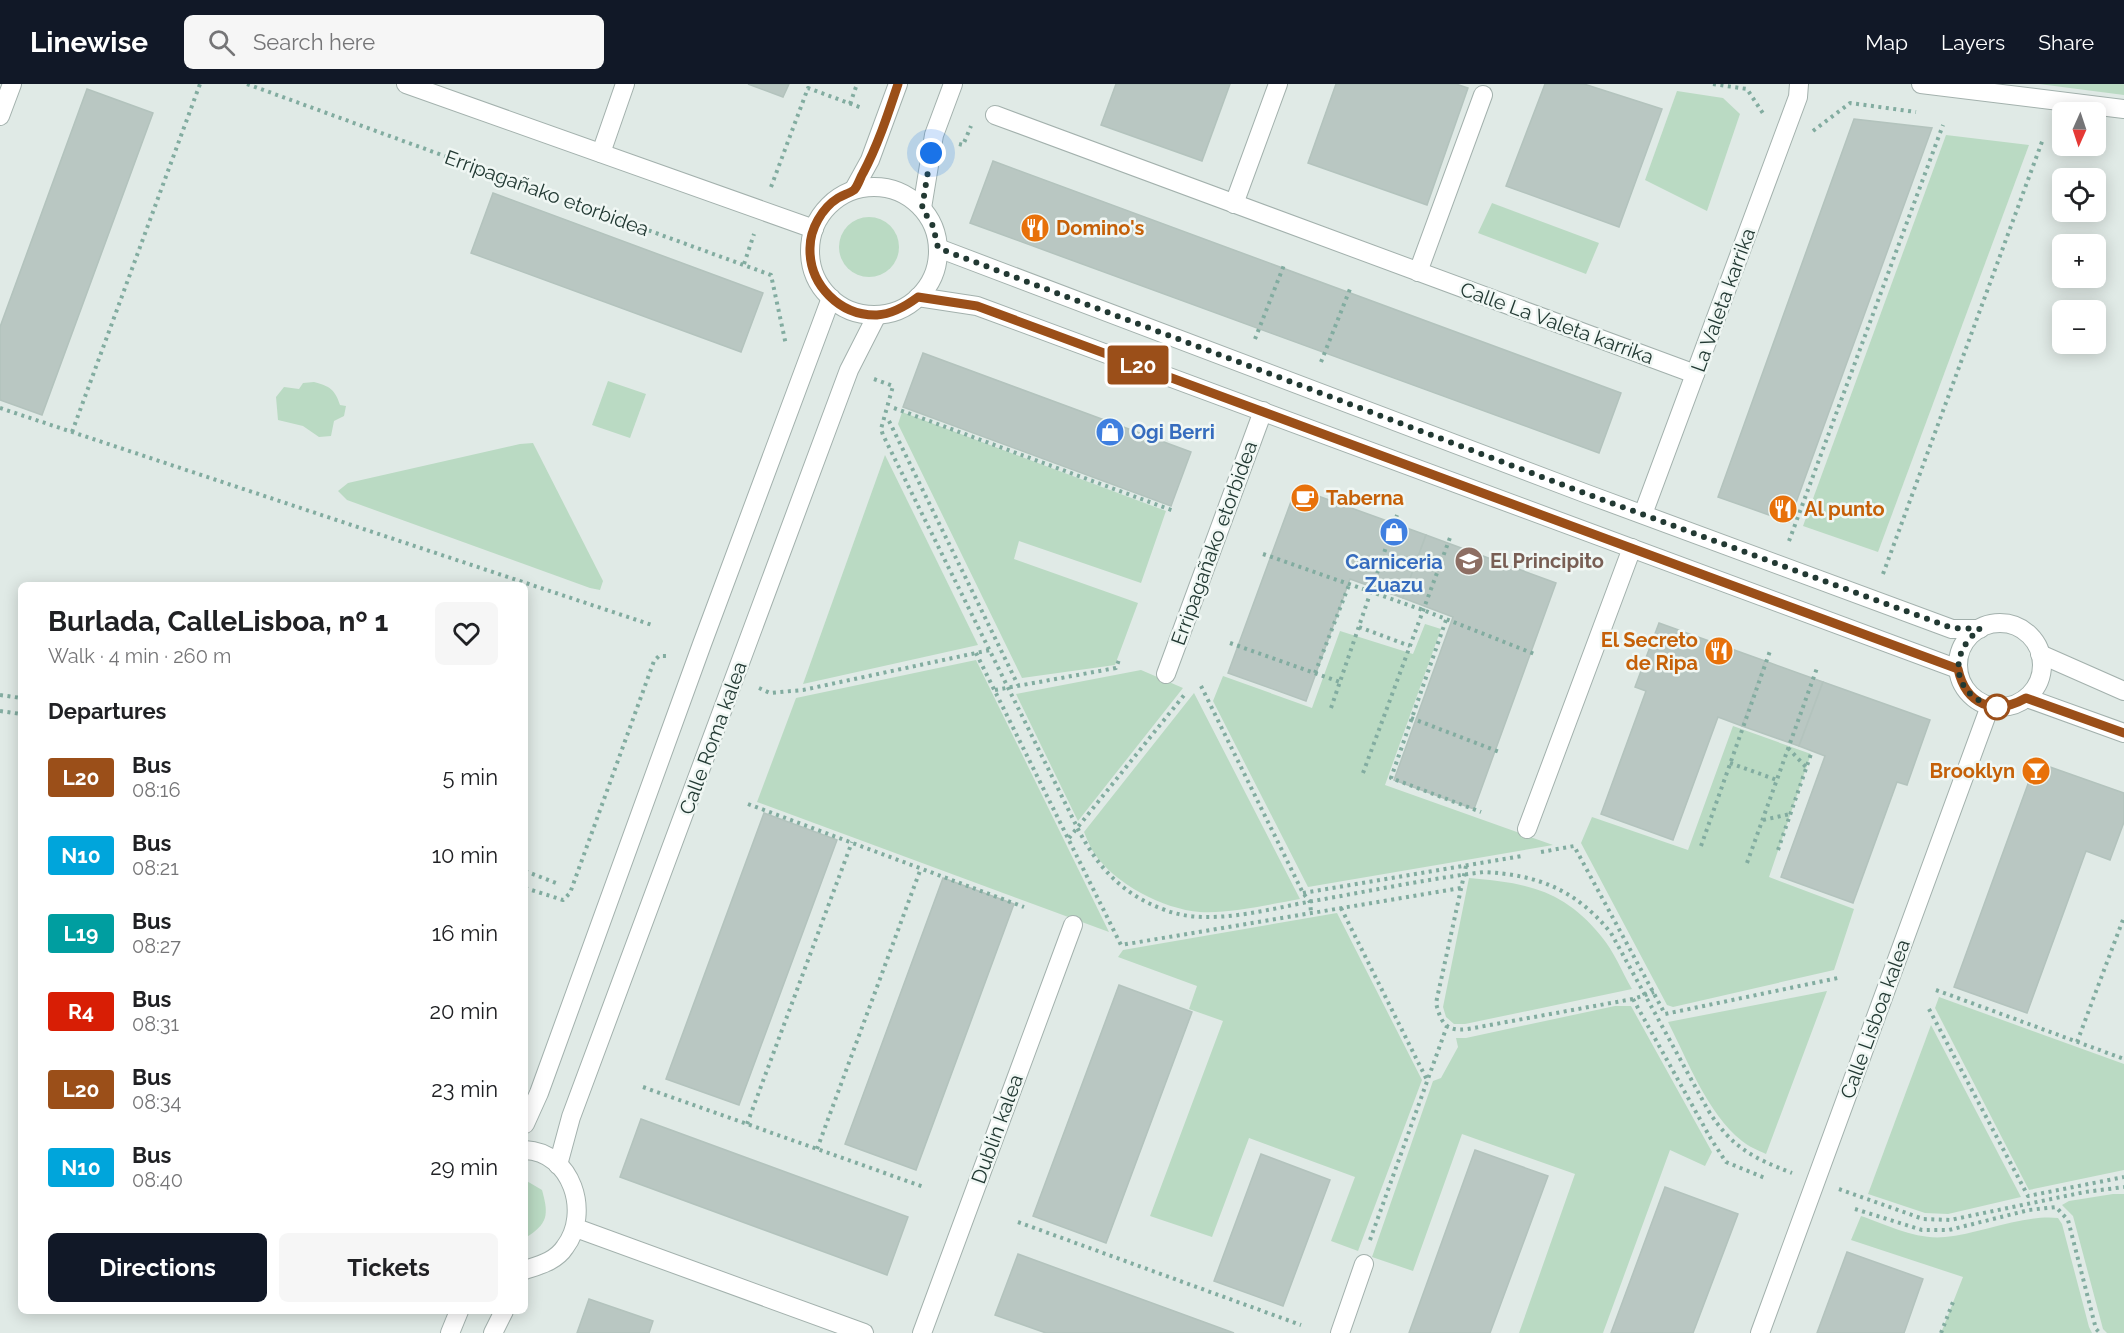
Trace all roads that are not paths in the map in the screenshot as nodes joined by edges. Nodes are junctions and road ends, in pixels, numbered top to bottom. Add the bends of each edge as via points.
1 (12, 84) edge
2 (625, 84) edge
3 (898, 84) edge
4 (953, 84) edge
5 (1278, 84) edge
6 (1799, 84) edge
7 (1921, 84) edge
8 (413, 85) edge
9 (1483, 95) dead end
10 (2124, 109) edge
11 (994, 115) dead end
12 (0, 116) edge
13 (601, 153) junction
14 (854, 189) junction
15 (1234, 204) junction
16 (922, 208) junction
17 (814, 229) junction
18 (938, 248) junction
19 (1418, 272) junction
20 (918, 297) junction
21 (831, 298) junction
22 (877, 315) junction
23 (1695, 374) junction
24 (1263, 411) junction
25 (1643, 514) junction
26 (1632, 548) junction
27 (1980, 629) junction
28 (2040, 654) junction
29 (1958, 669) junction
30 (1166, 674) dead end
31 (2124, 691) edge
32 (2026, 698) junction
33 (1990, 706) junction
34 (2124, 733) edge
35 (1527, 829) dead end
36 (1073, 925) dead end
37 (528, 1117) edge
38 (528, 1151) edge
39 (558, 1165) junction
40 (576, 1228) junction
41 (1364, 1264) road end
42 (528, 1269) edge
43 (458, 1314) edge
44 (502, 1314) edge
45 (450, 1333) edge
46 (493, 1333) edge
47 (864, 1333) edge
48 (922, 1333) edge
49 (1340, 1333) edge
50 (1760, 1333) edge

1 - 12 street
2 - 13 street
3 - 14 street via 870,160
4 - 16 street via 934,135
5 - 15 street
6 - 23 street, La Valeta karrika via 1798,97
7 - 10 street
8 - 13 street
9 - 19 street
11 - 15 street, Calle La Valeta karrika
13 - 17 street
14 - 16 street via 891,189
14 - 17 street via 830,205
15 - 19 street, Calle La Valeta karrika
16 - 18 street via 933,226
17 - 21 street via 812,267
18 - 20 street via 929,283
18 - 25 street
19 - 23 street, Calle La Valeta karrika
20 - 22 street via 899,309
20 - 24 street via 977,306
21 - 22 street via 845,308
21 - 37 street
22 - 39 street, Calle Roma kalea via 849,370 571,1117
23 - 25 street, La Valeta karrika
24 - 26 street
24 - 30 street, Erripagañako etorbidea
25 - 27 street via 1952,628
26 - 29 street
26 - 35 street
27 - 28 street via 1991,624 2016,627 2035,642
27 - 29 street via 1963,646
28 - 31 street
28 - 32 street via 2040,678
29 - 33 street via 1968,693
32 - 33 street via 2016,704
32 - 34 street
33 - 50 street, Calle Lisboa kalea
36 - 48 street, Dublin kalea
38 - 39 street
39 - 40 street via 572,1183 578,1205
40 - 42 street via 565,1248 547,1263
40 - 47 street
41 - 49 street
43 - 45 street
44 - 46 street

